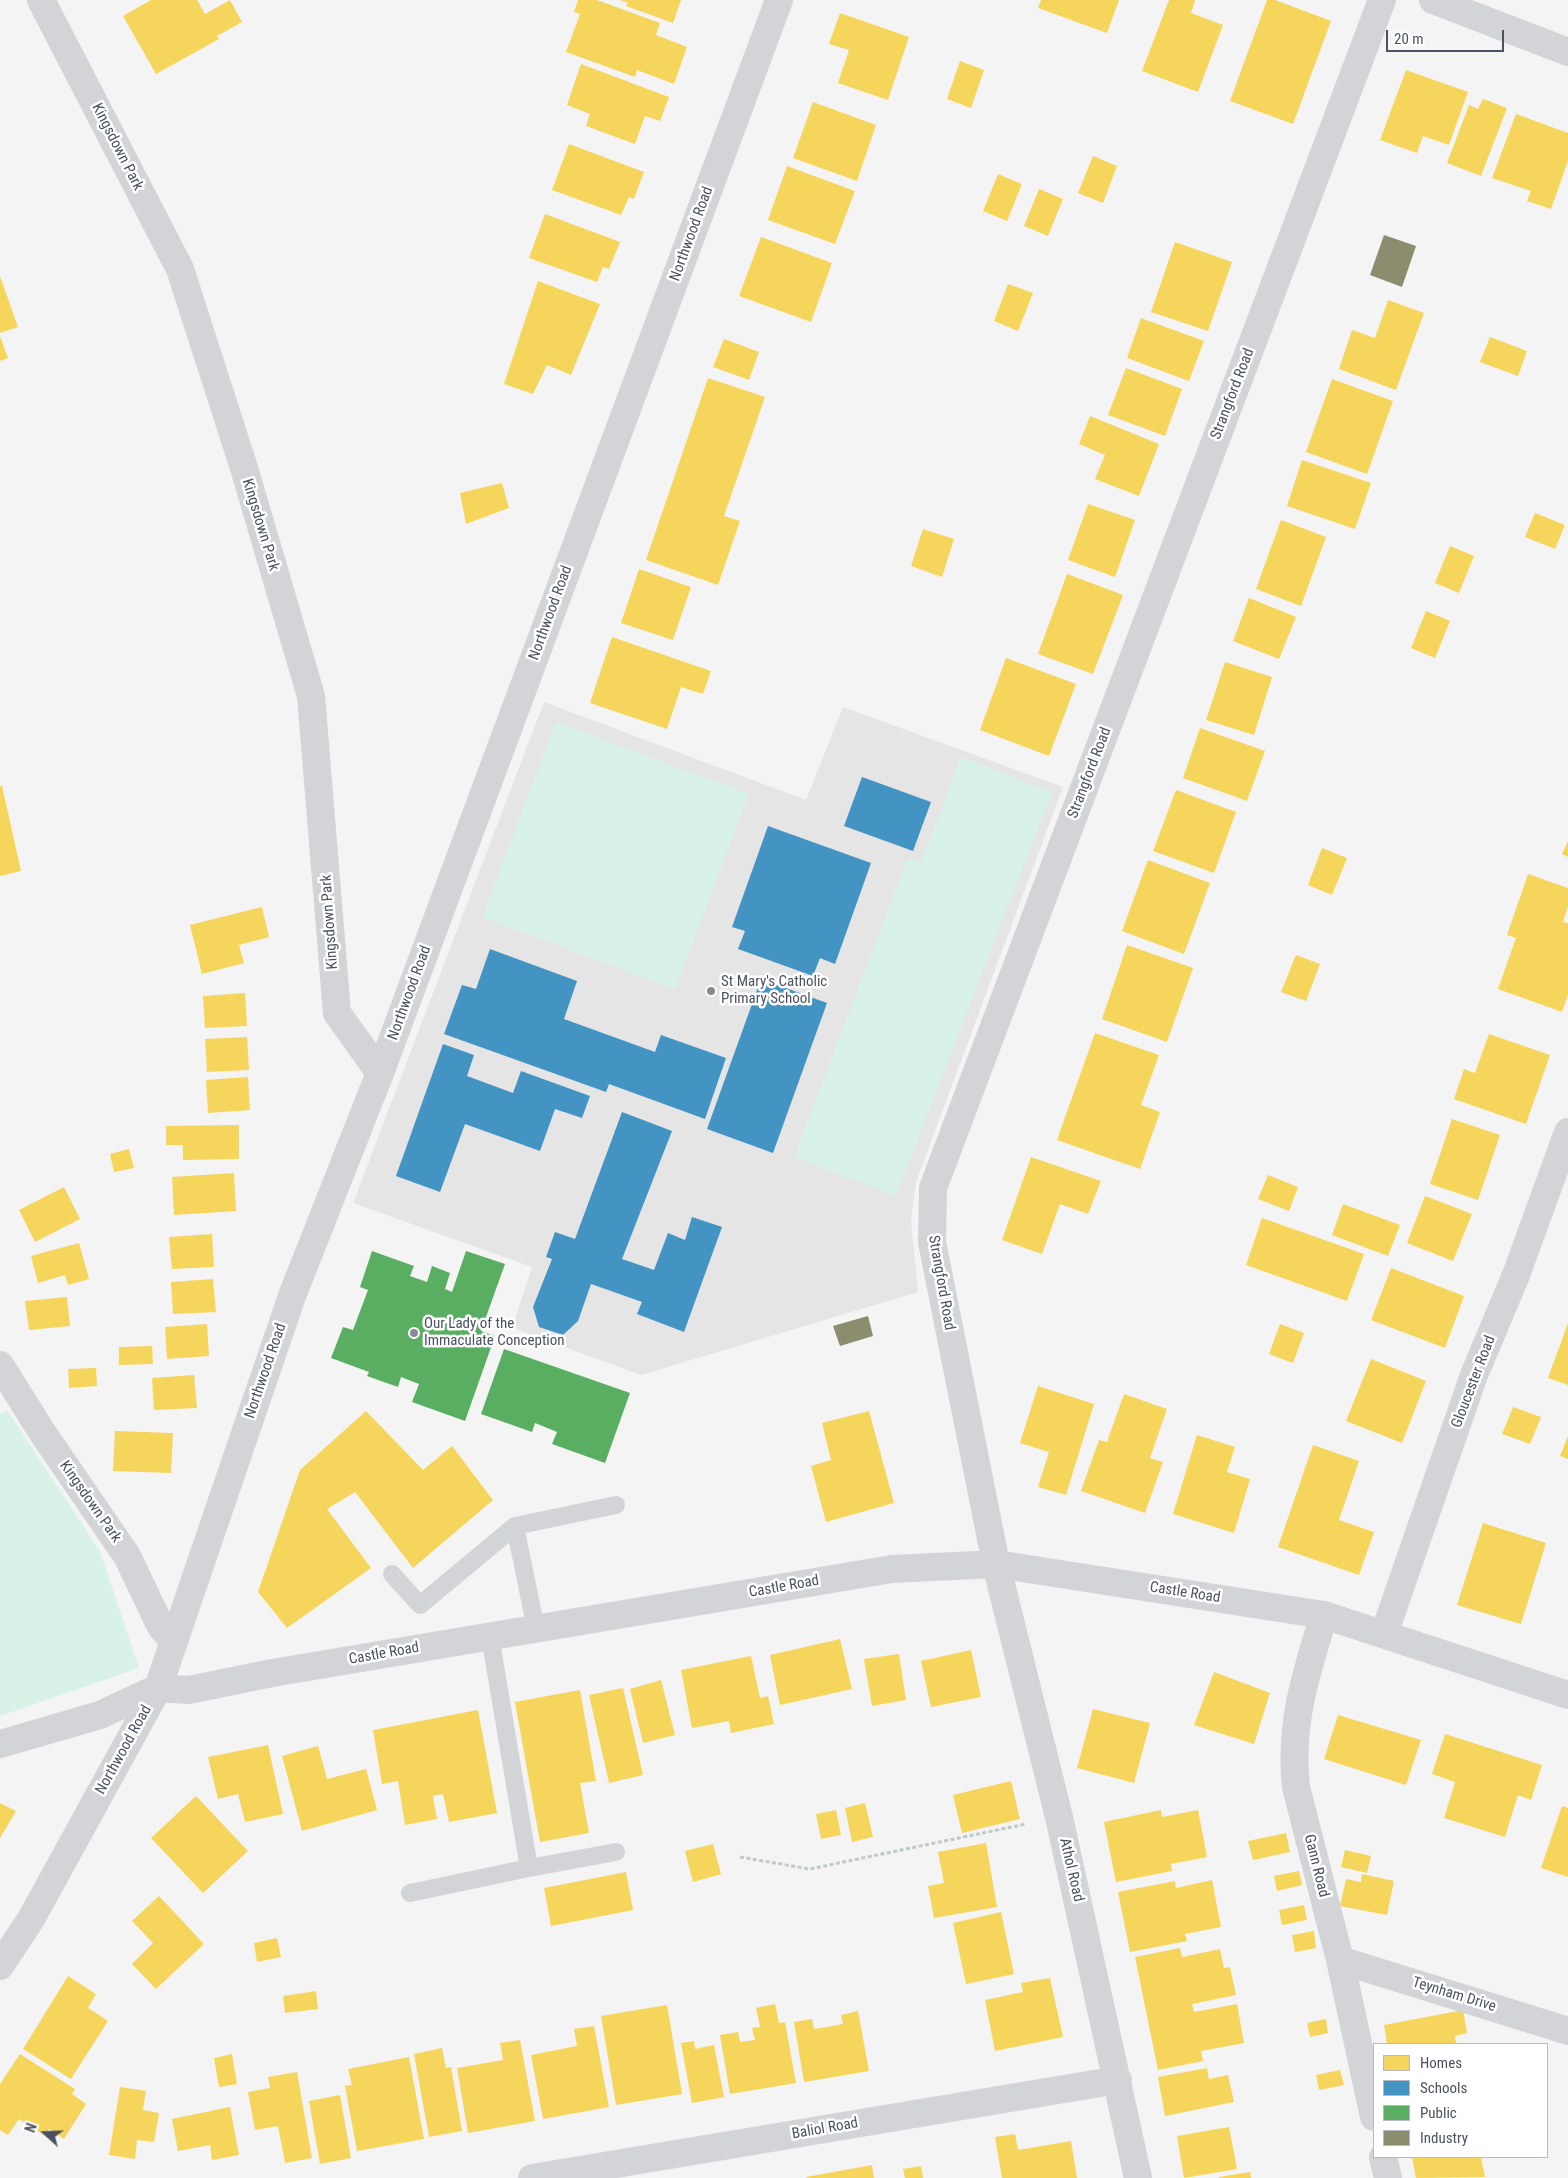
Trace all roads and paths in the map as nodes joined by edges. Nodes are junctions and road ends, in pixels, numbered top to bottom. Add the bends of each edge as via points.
1 (41, 0) edge
2 (779, 0) edge
3 (1382, 0) edge
4 (1433, 0) edge
5 (1568, 52) edge
6 (380, 1073) junction
7 (1568, 1132) edge
8 (0, 1365) edge
9 (616, 1505) dead end
10 (515, 1526) junction
11 (996, 1564) junction
12 (392, 1574) dead end
13 (1324, 1615) junction
14 (536, 1629) junction
15 (1384, 1634) junction
16 (490, 1636) junction
17 (174, 1641) junction
18 (158, 1688) junction
19 (1568, 1695) edge
20 (0, 1744) edge
21 (1059, 1817) junction
22 (616, 1852) dead end
23 (740, 1857) dead end
24 (529, 1868) junction
25 (410, 1893) dead end
26 (1340, 1960) junction
27 (0, 1966) edge
28 (1568, 2031) edge
29 (1118, 2080) junction
30 (1373, 2112) edge
31 (1383, 2158) edge
32 (532, 2178) edge
33 (1138, 2178) edge
34 (1388, 2178) edge

1 - 6 street, Kingsdown Park via 180,269 244,468 311,696 337,1013
2 - 6 street, Northwood Road
3 - 11 street, Strangford Road via 933,1188 932,1242
4 - 5 street
6 - 17 street, Northwood Road via 292,1296
7 - 15 street, Gloucester Road via 1516,1275 1474,1375
8 - 17 street, Kingsdown Park via 127,1556 161,1627
9 - 10 lane
10 - 12 lane via 420,1605
10 - 14 lane
11 - 13 street, Castle Road
11 - 14 street, Castle Road via 892,1569
11 - 21 street, Athol Road
13 - 15 street, Castle Road
13 - 26 street, Gann Road via 1299,1703 1293,1759 1296,1787
14 - 16 street, Castle Road
15 - 19 street, Castle Road
16 - 18 street, Castle Road via 189,1690
16 - 24 lane
17 - 18 street, Northwood Road
18 - 20 street, Castle Road via 100,1715
18 - 27 street, Northwood Road via 31,1919
21 - 23 path via 810,1870
21 - 29 street, Athol Road
22 - 24 lane
24 - 25 lane
26 - 28 street, Teynham Drive
26 - 30 street, Gann Road
29 - 32 street, Baliol Road
29 - 33 street, Athol Road
31 - 34 street

